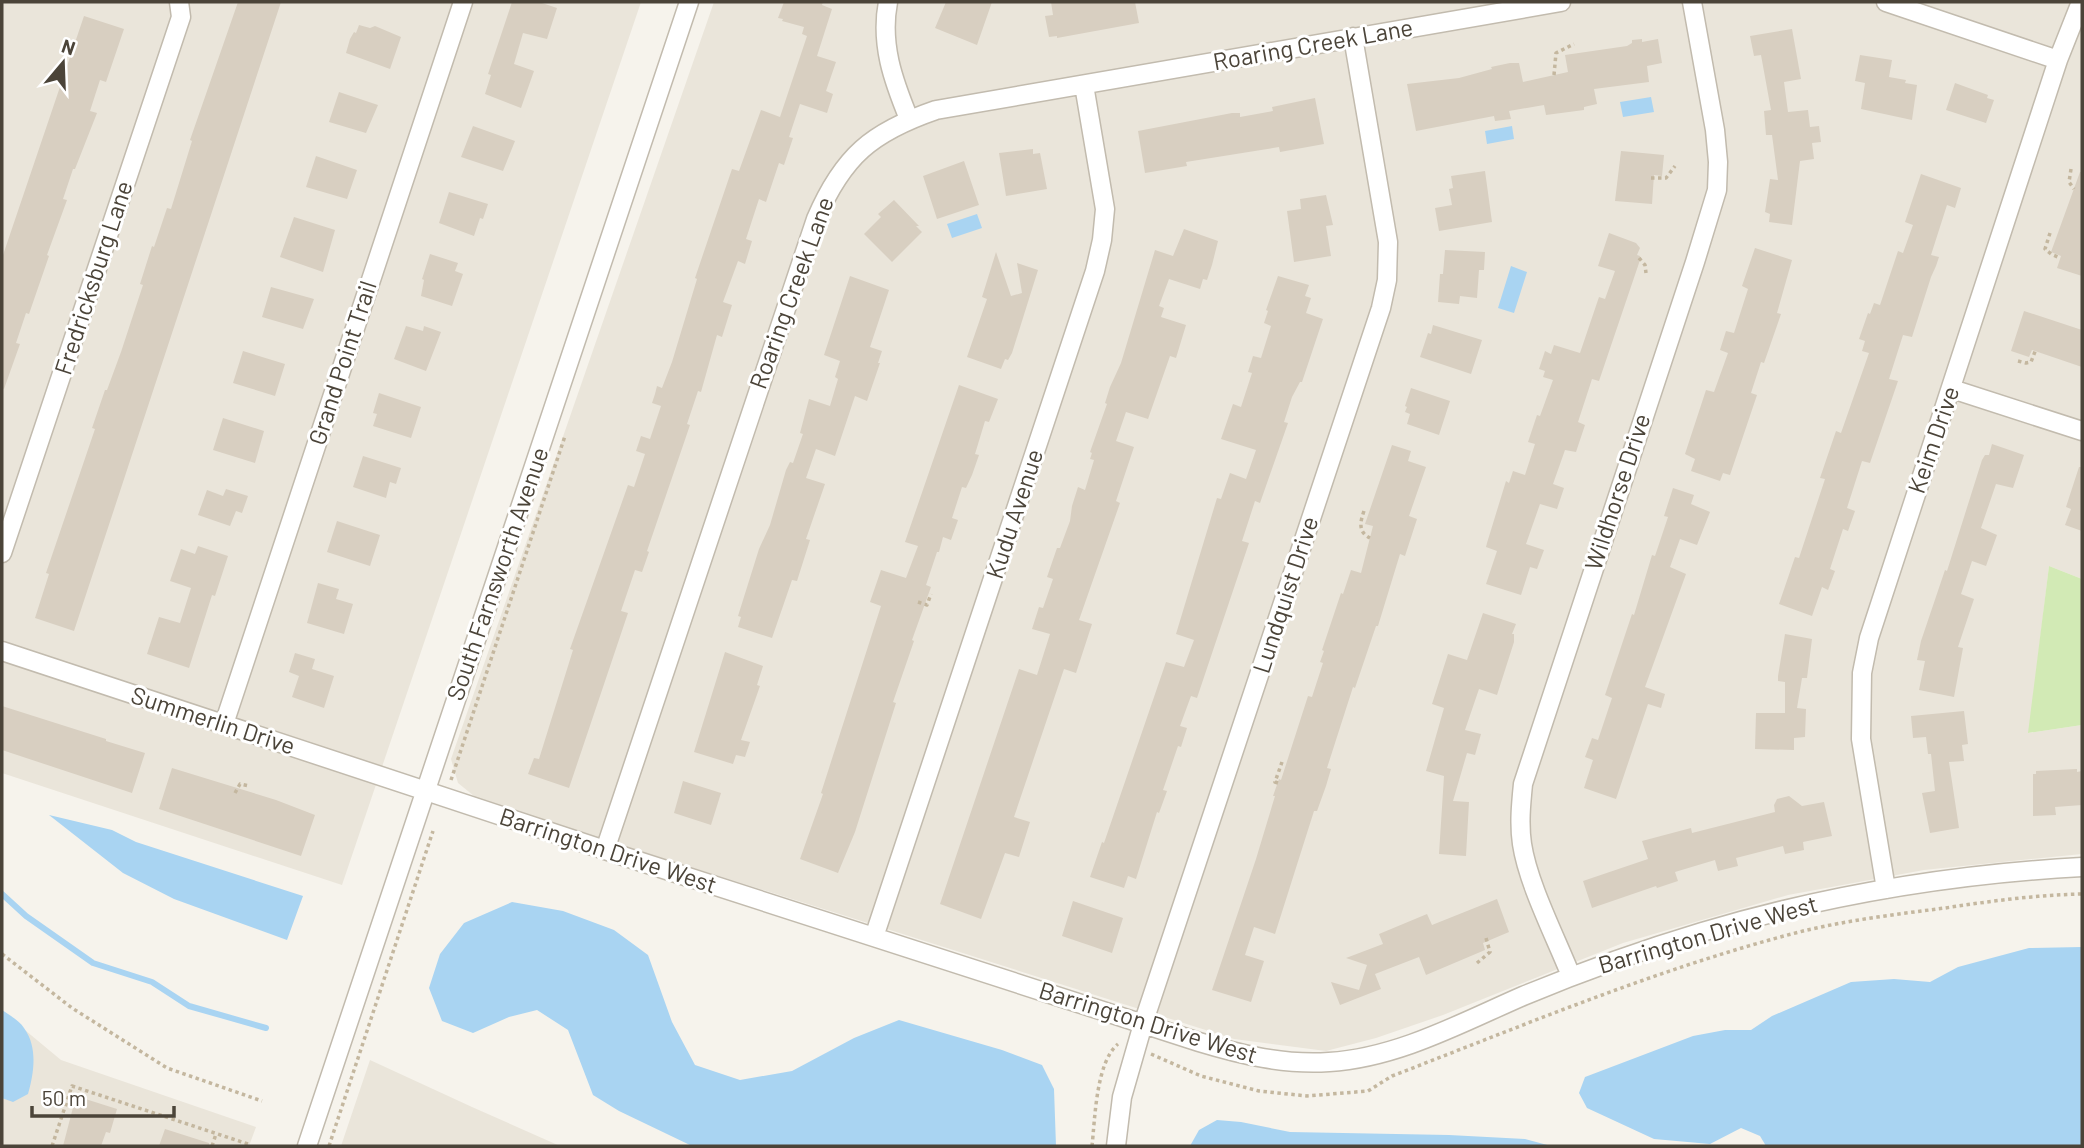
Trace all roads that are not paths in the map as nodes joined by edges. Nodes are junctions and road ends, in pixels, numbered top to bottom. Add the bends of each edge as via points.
1 (179, 2) edge
2 (463, 2) edge
3 (689, 2) edge
4 (888, 2) edge
5 (1561, 2) edge
6 (1692, 2) edge
7 (1886, 2) edge
8 (2081, 2) edge
9 (1353, 37) junction
10 (2058, 60) junction
11 (1084, 85) junction
12 (909, 119) junction
13 (1952, 389) junction
14 (2082, 431) edge
15 (2, 553) edge
16 (2, 651) edge
17 (224, 724) junction
18 (425, 791) junction
19 (606, 850) junction
20 (2082, 867) edge
21 (1886, 889) junction
22 (874, 937) junction
23 (1571, 976) junction
24 (1143, 1024) junction
25 (307, 1146) edge
26 (1116, 1146) edge

1 - 15 street, Fredricksburg Lane via 181,17
2 - 17 street, Grand Point Trail
3 - 18 street, South Farnsworth Avenue
4 - 12 street via 886,51
5 - 9 street, Roaring Creek Lane
6 - 23 street, Wildhorse Drive via 1715,130 1717,190 1522,785 1522,845
7 - 10 street
8 - 10 street, Keim Drive
9 - 11 street, Roaring Creek Lane
9 - 24 street, Lundquist Drive via 1388,242 1387,280
10 - 13 street, Keim Drive
11 - 12 street, Roaring Creek Lane via 948,107
11 - 22 street, Kudu Avenue via 1105,209 1096,271
12 - 19 street, Roaring Creek Lane via 860,150 827,191
13 - 14 street
13 - 21 street, Keim Drive via 1879,604 1862,673 1861,740
16 - 17 street, Summerlin Drive
17 - 18 street, Summerlin Drive
18 - 19 street, Barrington Drive West
18 - 25 street, South Farnsworth Avenue
19 - 22 street, Barrington Drive West
20 - 21 street, Barrington Drive West
21 - 23 street, Barrington Drive West via 1744,920
22 - 24 street, Barrington Drive West
23 - 24 street, Barrington Drive West via 1392,1051 1328,1063 1241,1055
24 - 26 street, Lundquist Drive via 1122,1097

